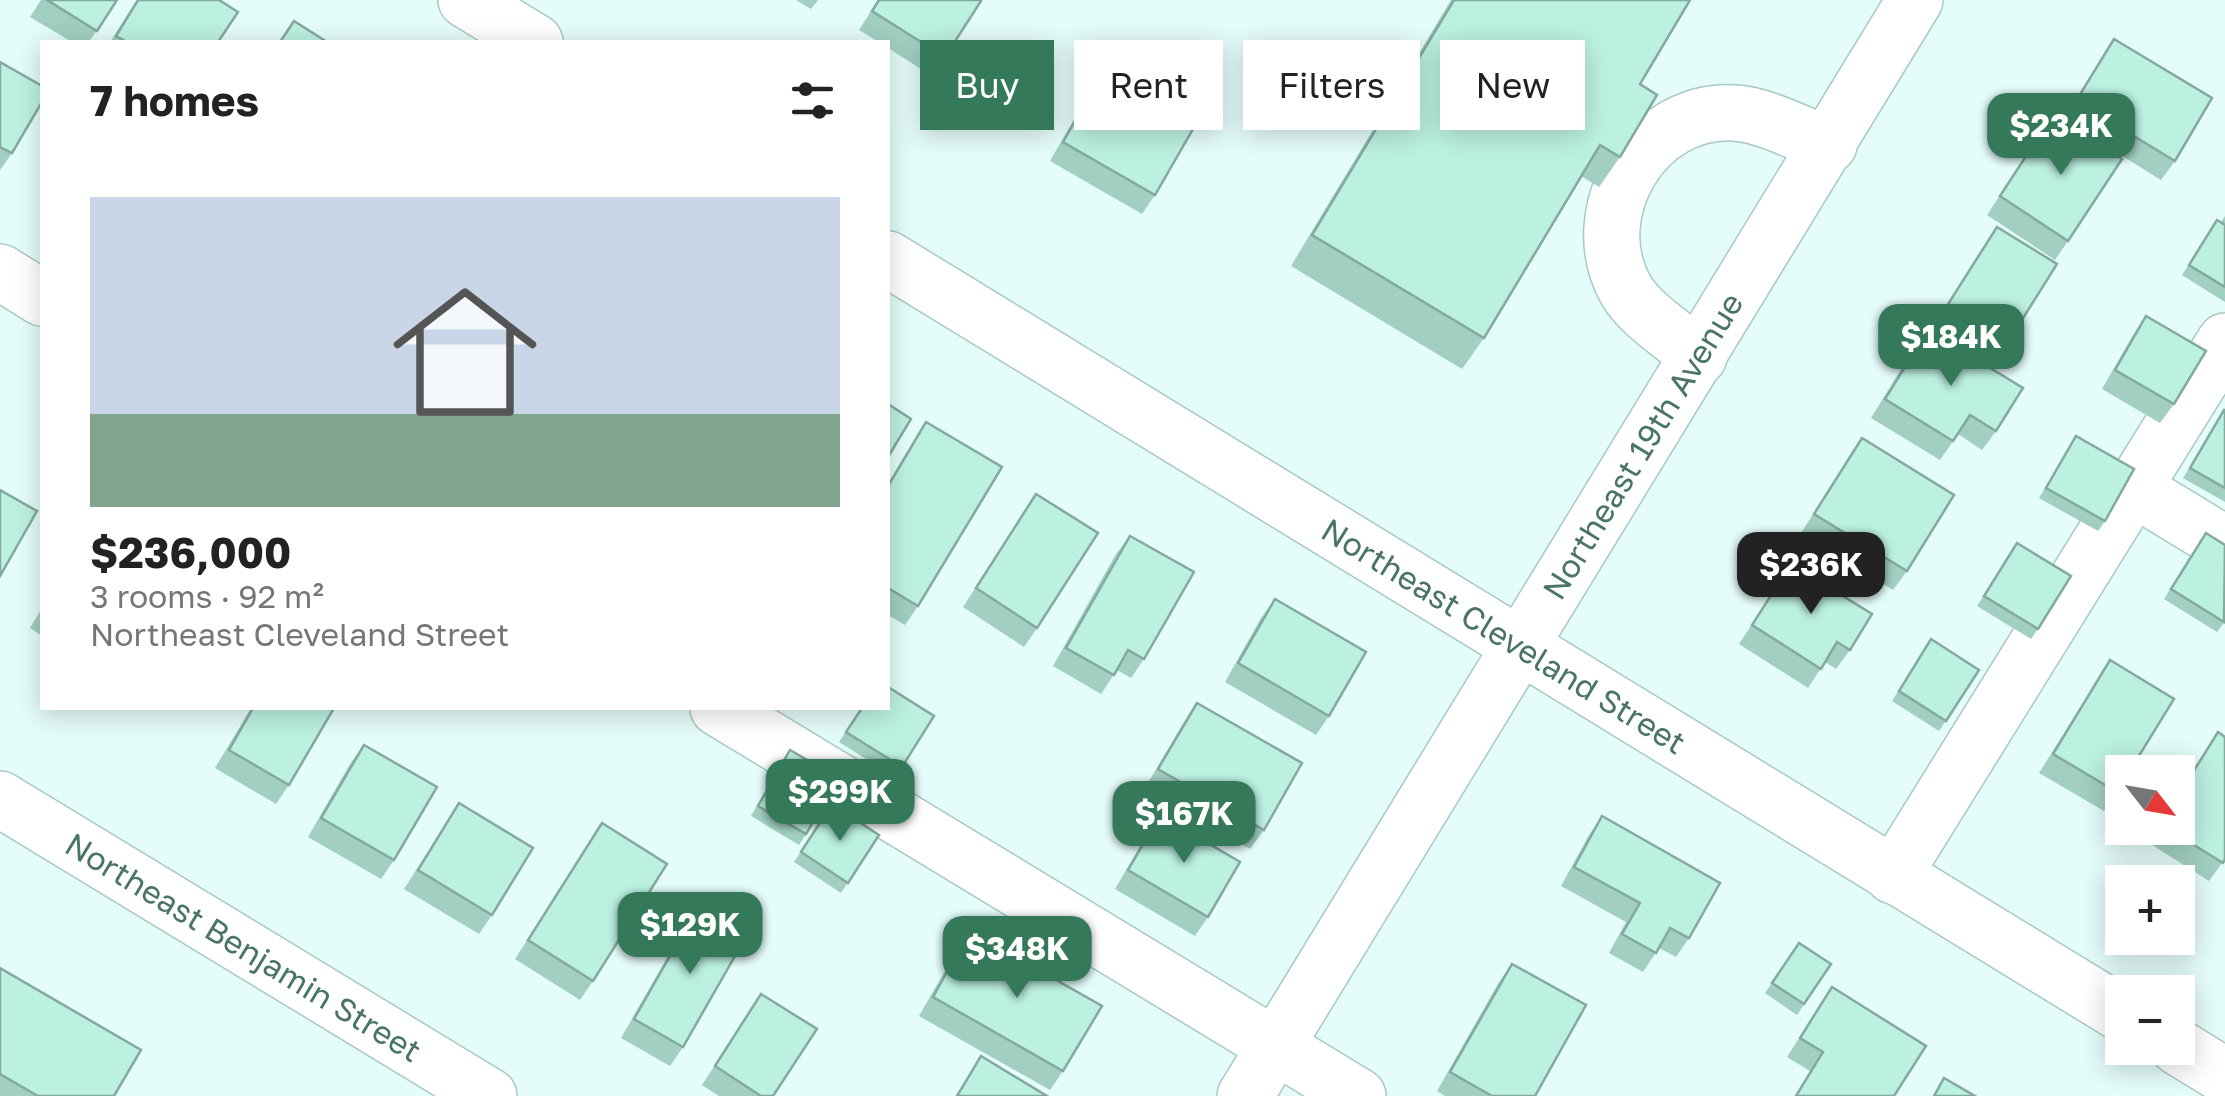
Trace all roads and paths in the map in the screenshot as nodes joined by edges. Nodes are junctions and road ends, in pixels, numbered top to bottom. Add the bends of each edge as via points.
1 (466, 0) edge
2 (1915, 0) edge
3 (532, 40) edge
4 (1830, 146) junction
5 (890, 259) edge
6 (0, 272) edge
7 (40, 297) edge
8 (2225, 342) edge
9 (1699, 356) junction
10 (2133, 488) junction
11 (2225, 544) edge
12 (1521, 645) junction
13 (721, 710) edge
14 (0, 799) edge
15 (1893, 876) junction
16 (2105, 1004) edge
17 (1275, 1046) junction
18 (2195, 1057) edge
19 (2225, 1076) edge
20 (489, 1096) edge
21 (1245, 1096) edge
22 (1358, 1096) edge

1 - 3 street
2 - 4 street, Northeast 19th Avenue
4 - 9 street, Northeast 19th Avenue
4 - 9 street via 1736,113 1693,117 1646,143 1617,196 1613,250 1626,291
5 - 12 street, Northeast Cleveland Street
6 - 7 street
8 - 10 street
9 - 12 street, Northeast 19th Avenue
10 - 11 street
10 - 15 street
12 - 15 street, Northeast Cleveland Street
12 - 17 street, Northeast 19th Avenue
13 - 17 street
14 - 20 street, Northeast Benjamin Street
15 - 16 street, Northeast Cleveland Street
17 - 21 street, Northeast 19th Avenue
17 - 22 street
18 - 19 street

